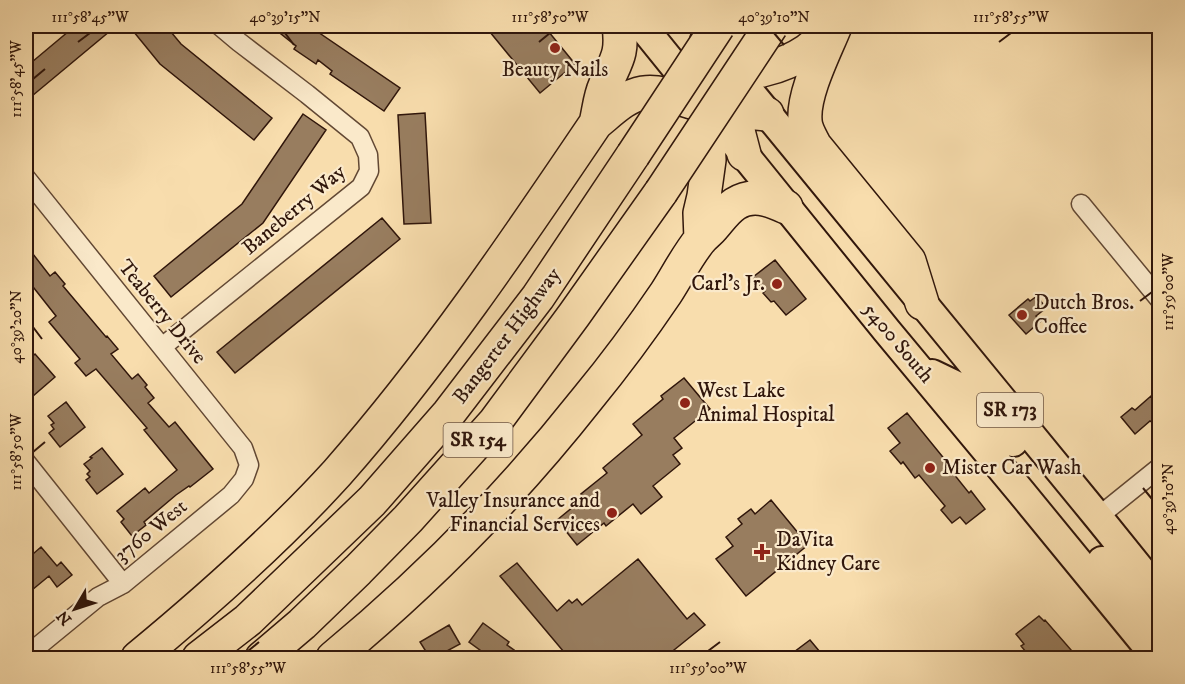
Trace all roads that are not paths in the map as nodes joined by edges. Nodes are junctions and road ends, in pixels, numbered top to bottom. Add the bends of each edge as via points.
1 (220, 26) edge
2 (619, 26) edge
3 (642, 26) edge
4 (771, 26) edge
5 (830, 26) edge
6 (835, 26) edge
7 (712, 29) edge
8 (707, 73) junction
9 (736, 110) junction
10 (597, 123) junction
11 (744, 154) joint
12 (26, 178) edge
13 (1081, 204) dead end
14 (786, 207) junction
15 (701, 239) junction
16 (1160, 300) edge
17 (922, 303) junction
18 (162, 347) junction
19 (917, 366) junction
20 (26, 462) edge
21 (1160, 466) edge
22 (244, 479) joint
23 (1040, 515) junction
24 (1098, 517) junction
25 (123, 584) junction
26 (1160, 594) edge
27 (1160, 623) edge
28 (26, 656) edge
29 (138, 658) edge
30 (199, 658) edge
31 (262, 658) edge
32 (333, 658) edge
33 (1157, 658) edge

1 - 18 street, Baneberry Way via 360,137 368,155 369,171 361,187
2 - 10 highway via 618,58 604,87
3 - 8 main road, 5400 South / SR 173
4 - 31 highway, Bangerter Highway / SR 154, bridge via 661,192 495,422 358,570
5 - 8 highway via 808,50 793,59 759,70
6 - 17 highway via 812,81 804,120 815,146 909,261
7 - 8 highway
7 - 30 highway, Bangerter Highway / SR 154, bridge via 538,297 449,413 372,501 248,620
8 - 9 highway
8 - 9 main road, 5400 South / SR 173
9 - 10 highway via 642,93 629,98
9 - 11 highway
9 - 15 highway via 710,160 700,213
9 - 17 main road, 5400 South / SR 173
10 - 29 highway via 489,279 368,437 264,546
11 - 14 main road, 5400 South / SR 173
12 - 18 street, Teaberry Drive
13 - 16 street
14 - 15 highway via 762,198 742,200
14 - 19 main road, 5400 South / SR 173
15 - 32 highway via 627,347 546,449 450,552
17 - 24 main road, 5400 South / SR 173
18 - 22 street, Teaberry Drive via 243,448 249,465
19 - 23 main road, 5400 South / SR 173
19 - 24 main road via 957,386 997,423 1051,490
20 - 25 street
21 - 24 street
22 - 25 street, 3760 West via 231,495
23 - 27 main road via 1083,536
23 - 33 main road, 5400 South / SR 173
24 - 26 main road, 5400 South / SR 173
25 - 28 street, 3760 West via 98,597

